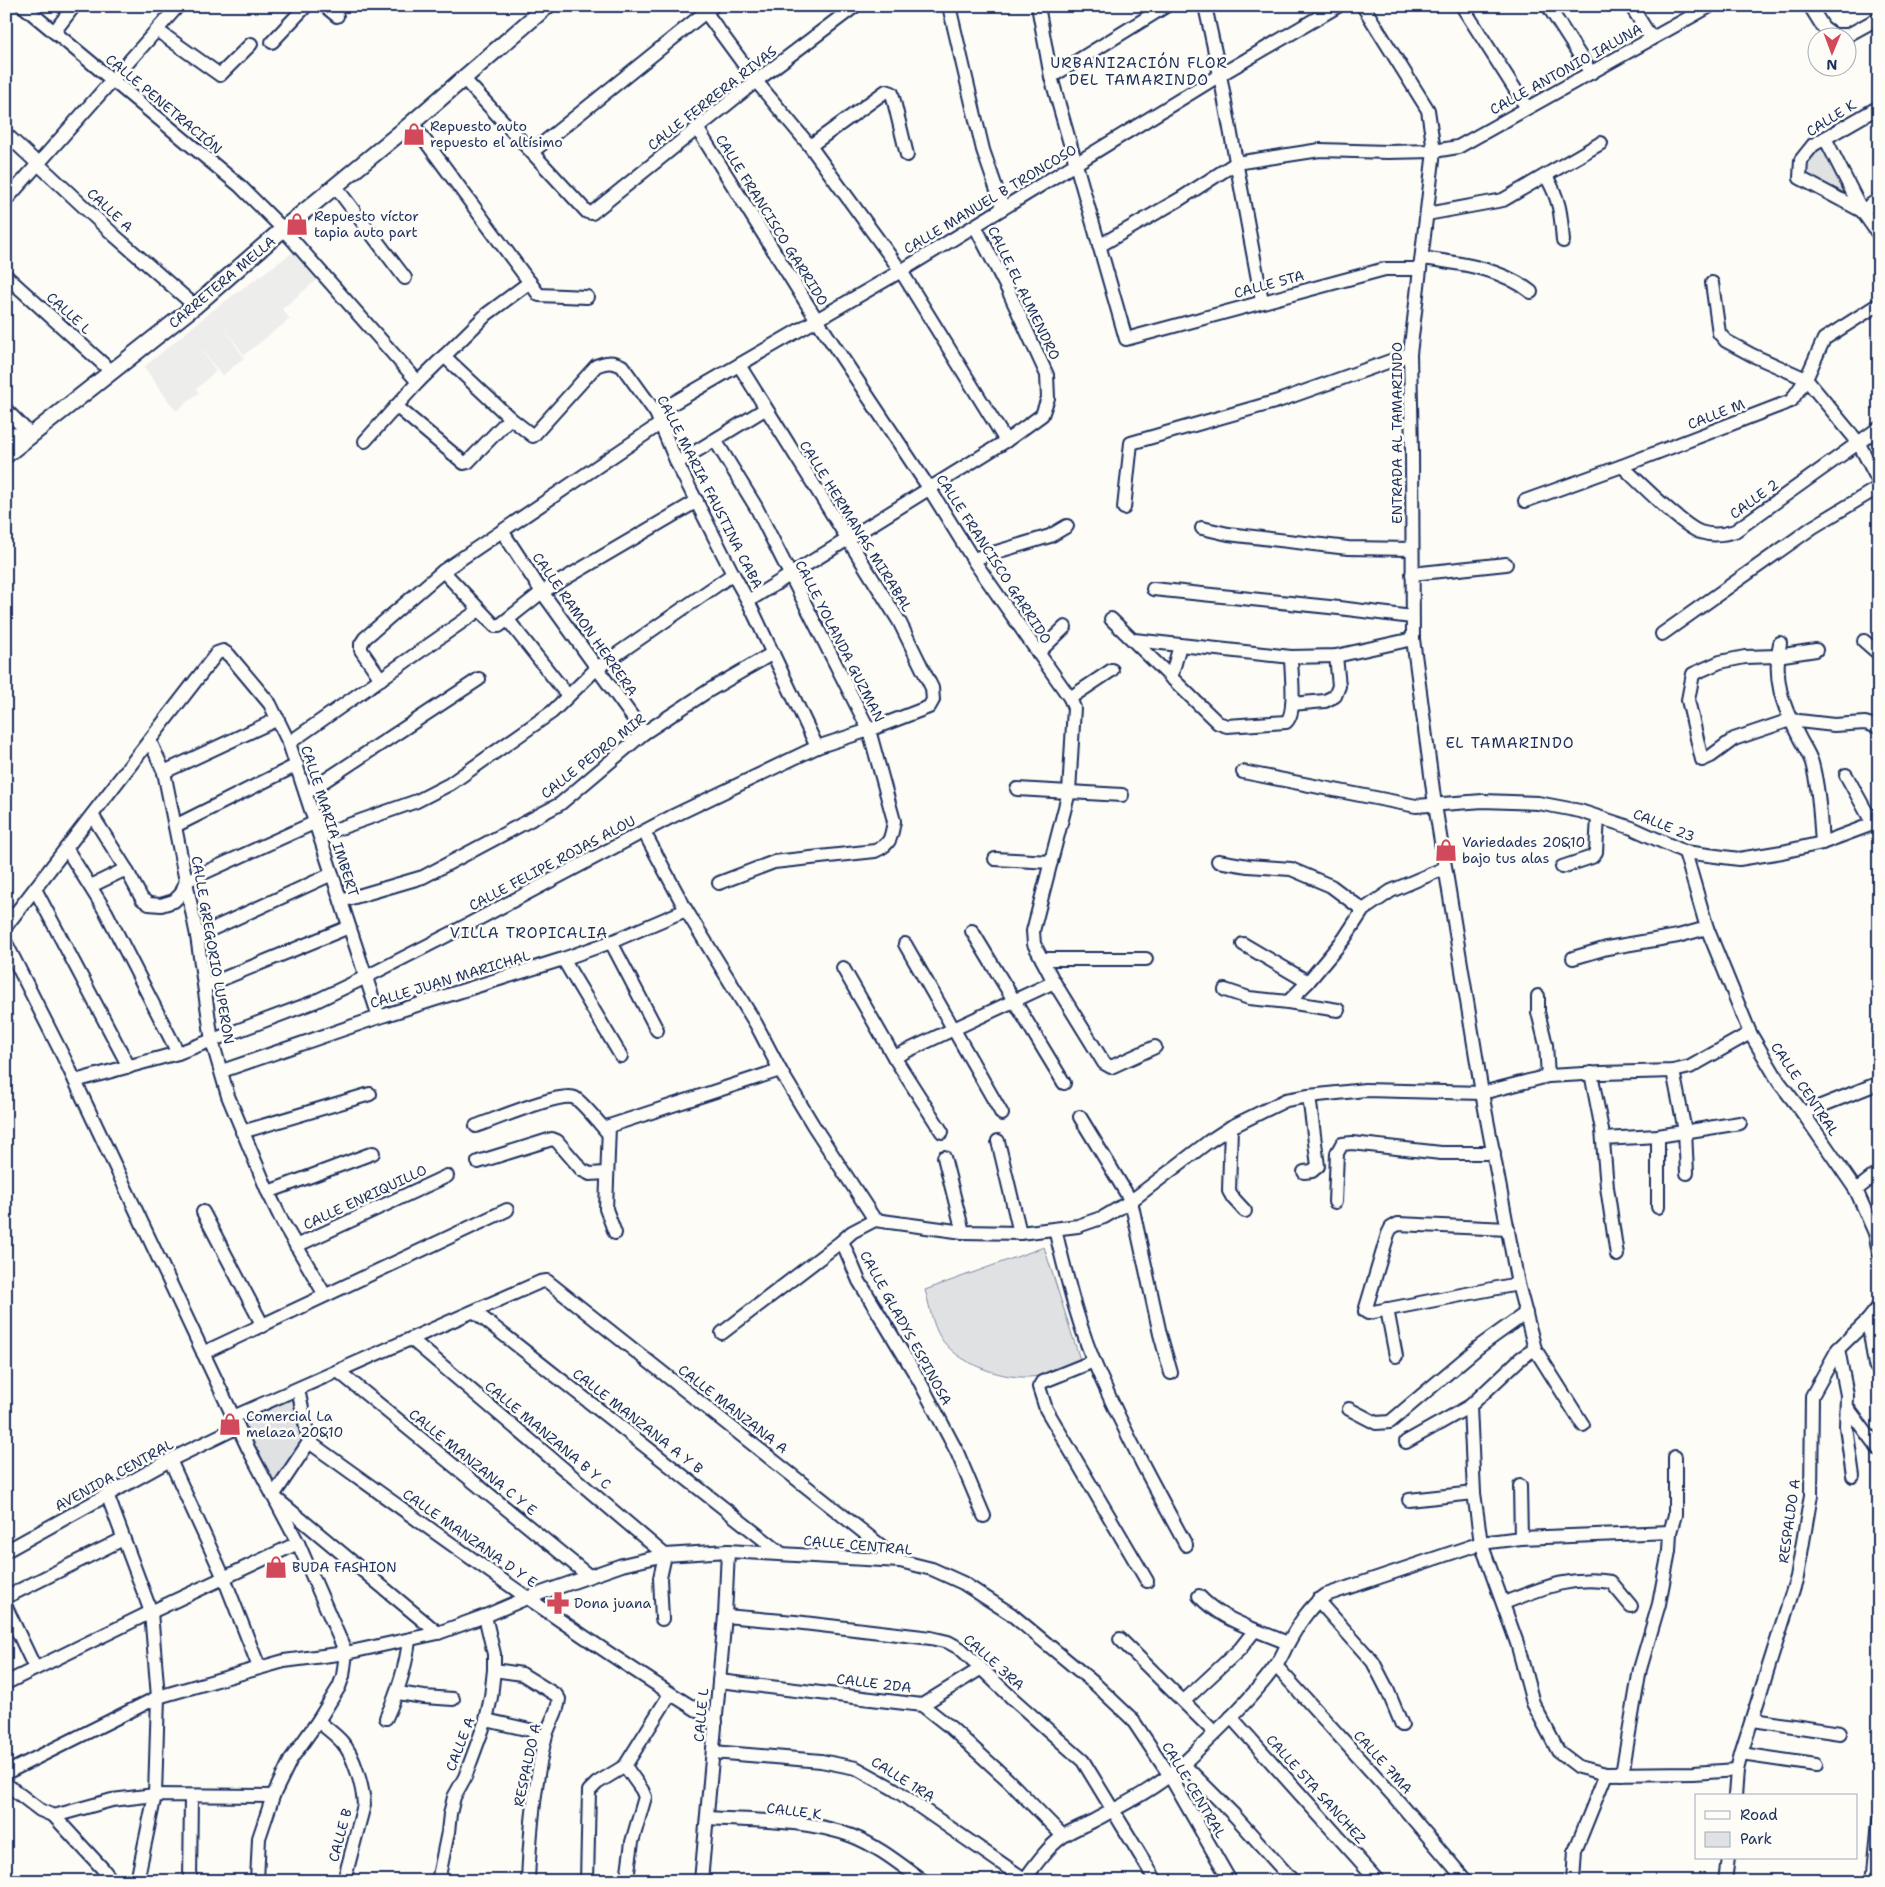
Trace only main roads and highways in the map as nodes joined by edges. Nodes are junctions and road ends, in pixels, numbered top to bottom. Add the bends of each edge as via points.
1 (547, 6) edge
2 (6, 455) edge

1 - 2 main road, CARRETERA MELLA via 195,306

